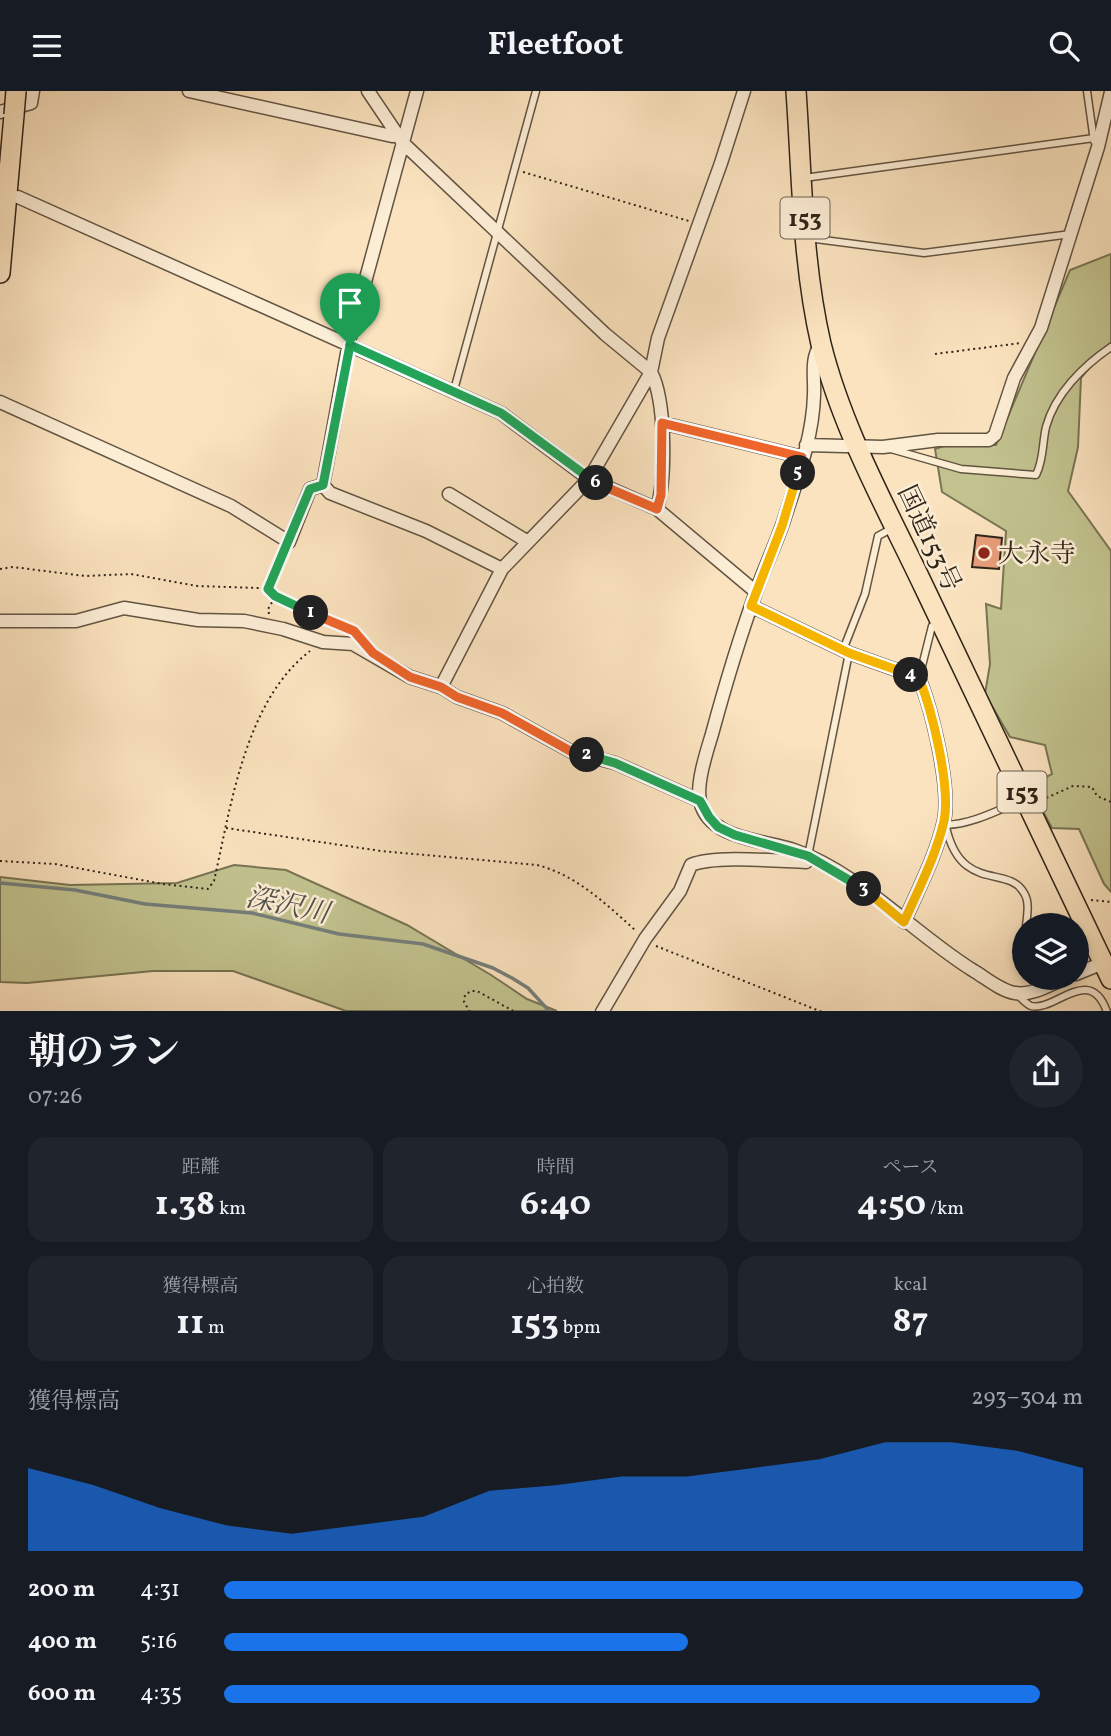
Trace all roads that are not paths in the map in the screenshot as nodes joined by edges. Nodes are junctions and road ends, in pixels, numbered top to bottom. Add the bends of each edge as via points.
1 (16, 91) edge
2 (33, 91) edge
3 (189, 91) edge
4 (368, 91) edge
5 (417, 91) edge
6 (536, 91) edge
7 (744, 91) edge
8 (796, 91) edge
9 (1087, 91) edge
10 (1111, 92) edge
11 (7, 113) edge
12 (1094, 138) junction
13 (400, 139) junction
14 (1096, 153) junction
15 (802, 178) junction
16 (18, 197) dead end
17 (497, 233) junction
18 (1070, 234) junction
19 (806, 238) junction
20 (0, 272) edge
21 (821, 344) junction
22 (350, 345) junction
23 (1111, 347) edge
24 (651, 372) junction
25 (454, 390) junction
26 (0, 402) edge
27 (662, 423) junction
28 (857, 445) junction
29 (883, 447) junction
30 (804, 451) junction
31 (867, 467) junction
32 (589, 479) junction
33 (323, 485) junction
34 (449, 494) dead end
35 (657, 509) junction
36 (895, 527) junction
37 (289, 542) junction
38 (528, 542) junction
39 (502, 569) junction
40 (268, 589) road end
41 (756, 592) junction
42 (751, 606) junction
43 (0, 621) edge
44 (940, 621) junction
45 (846, 652) junction
46 (919, 678) junction
47 (441, 687) junction
48 (1032, 798) junction
49 (700, 801) junction
50 (945, 821) junction
51 (808, 856) junction
52 (1027, 913) edge
53 (904, 922) junction
54 (1108, 969) edge
55 (1089, 972) edge
56 (1036, 990) edge
57 (1016, 993) junction
58 (603, 1011) edge
59 (1107, 1011) edge

1 - 11 main road, bridge
2 - 11 street via 31,103
3 - 13 street
4 - 13 street
5 - 13 street
6 - 17 lane
7 - 24 street via 658,338
8 - 15 main road, 国道153号 / 153
9 - 12 lane
10 - 14 street
11 - 20 main road
12 - 14 lane
12 - 15 lane
13 - 17 street
13 - 22 street
14 - 18 street
15 - 19 main road, 国道153号 / 153
16 - 22 street
17 - 24 street
17 - 25 lane
18 - 19 lane via 924,253
18 - 29 street via 1041,328 1014,377 995,435 989,440
19 - 21 main road, 国道153号 / 153
21 - 28 main road, 国道153号 / 153
21 - 30 street via 814,354 813,420
22 - 25 street
22 - 33 street
23 - 29 lane via 1066,387 1046,425 1036,475 961,469
24 - 27 street
24 - 32 street
25 - 32 street via 501,413
26 - 37 street via 231,506
27 - 30 street
27 - 35 street
28 - 29 street
28 - 30 street
28 - 31 main road, 国道153号 / 153
29 - 31 lane
30 - 41 street
31 - 36 main road, 国道153号 / 153
32 - 35 street
32 - 38 street
33 - 37 street via 310,489
33 - 39 street via 330,493 426,531
34 - 38 street
35 - 41 street
36 - 44 main road, 国道153号 / 153
36 - 45 lane via 878,536
37 - 40 lane
38 - 39 street
39 - 47 street
41 - 42 street
42 - 45 street
42 - 49 street via 704,765
43 - 47 street via 76,621 124,608 198,620 244,621 323,642 353,643 410,677
44 - 46 lane via 932,626
44 - 48 main road, 国道153号 / 153
45 - 46 street
45 - 51 lane
46 - 50 street via 942,765
47 - 49 street via 502,713 572,752 615,763
48 - 50 lane via 959,824
48 - 54 main road, 国道153号 / 153
49 - 51 street via 718,827
50 - 52 lane via 950,845 969,868 1017,885 1024,893
50 - 53 street
51 - 53 street via 873,895
51 - 58 street via 806,862 691,865 680,891 645,939
53 - 57 street via 954,959
54 - 55 street
56 - 57 street
57 - 59 lane via 1031,1006 1045,1007 1077,991 1087,992 1097,996

